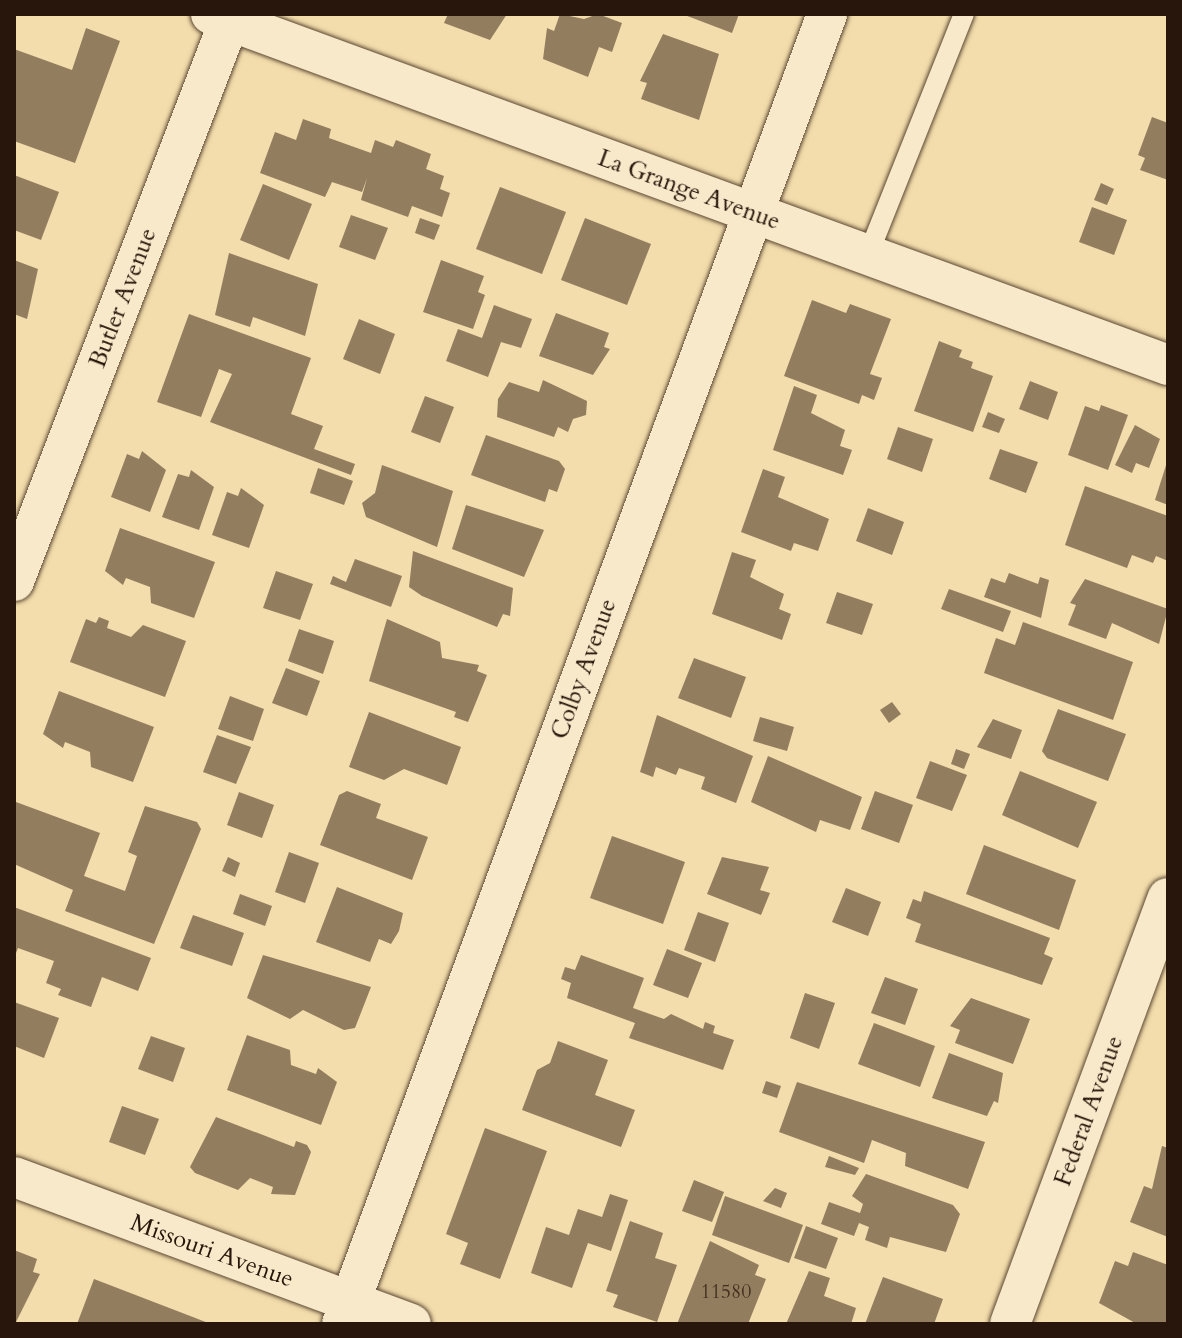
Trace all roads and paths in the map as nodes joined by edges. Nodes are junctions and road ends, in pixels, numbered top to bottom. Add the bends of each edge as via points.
1 (827, 14) edge
2 (964, 14) edge
3 (224, 16) edge
4 (753, 213) junction
5 (868, 255) junction
6 (1168, 365) edge
7 (14, 581) edge
8 (1168, 898) edge
9 (14, 1177) edge
10 (346, 1313) edge
11 (411, 1324) edge
12 (1010, 1324) edge

1 - 4 street, Colby Avenue
2 - 5 lane
3 - 4 street, La Grange Avenue
3 - 7 street, Butler Avenue
4 - 5 street, La Grange Avenue
4 - 10 street, Colby Avenue
5 - 6 street, La Grange Avenue
8 - 12 street, Federal Avenue
9 - 10 street, Missouri Avenue
10 - 11 street, Missouri Avenue

